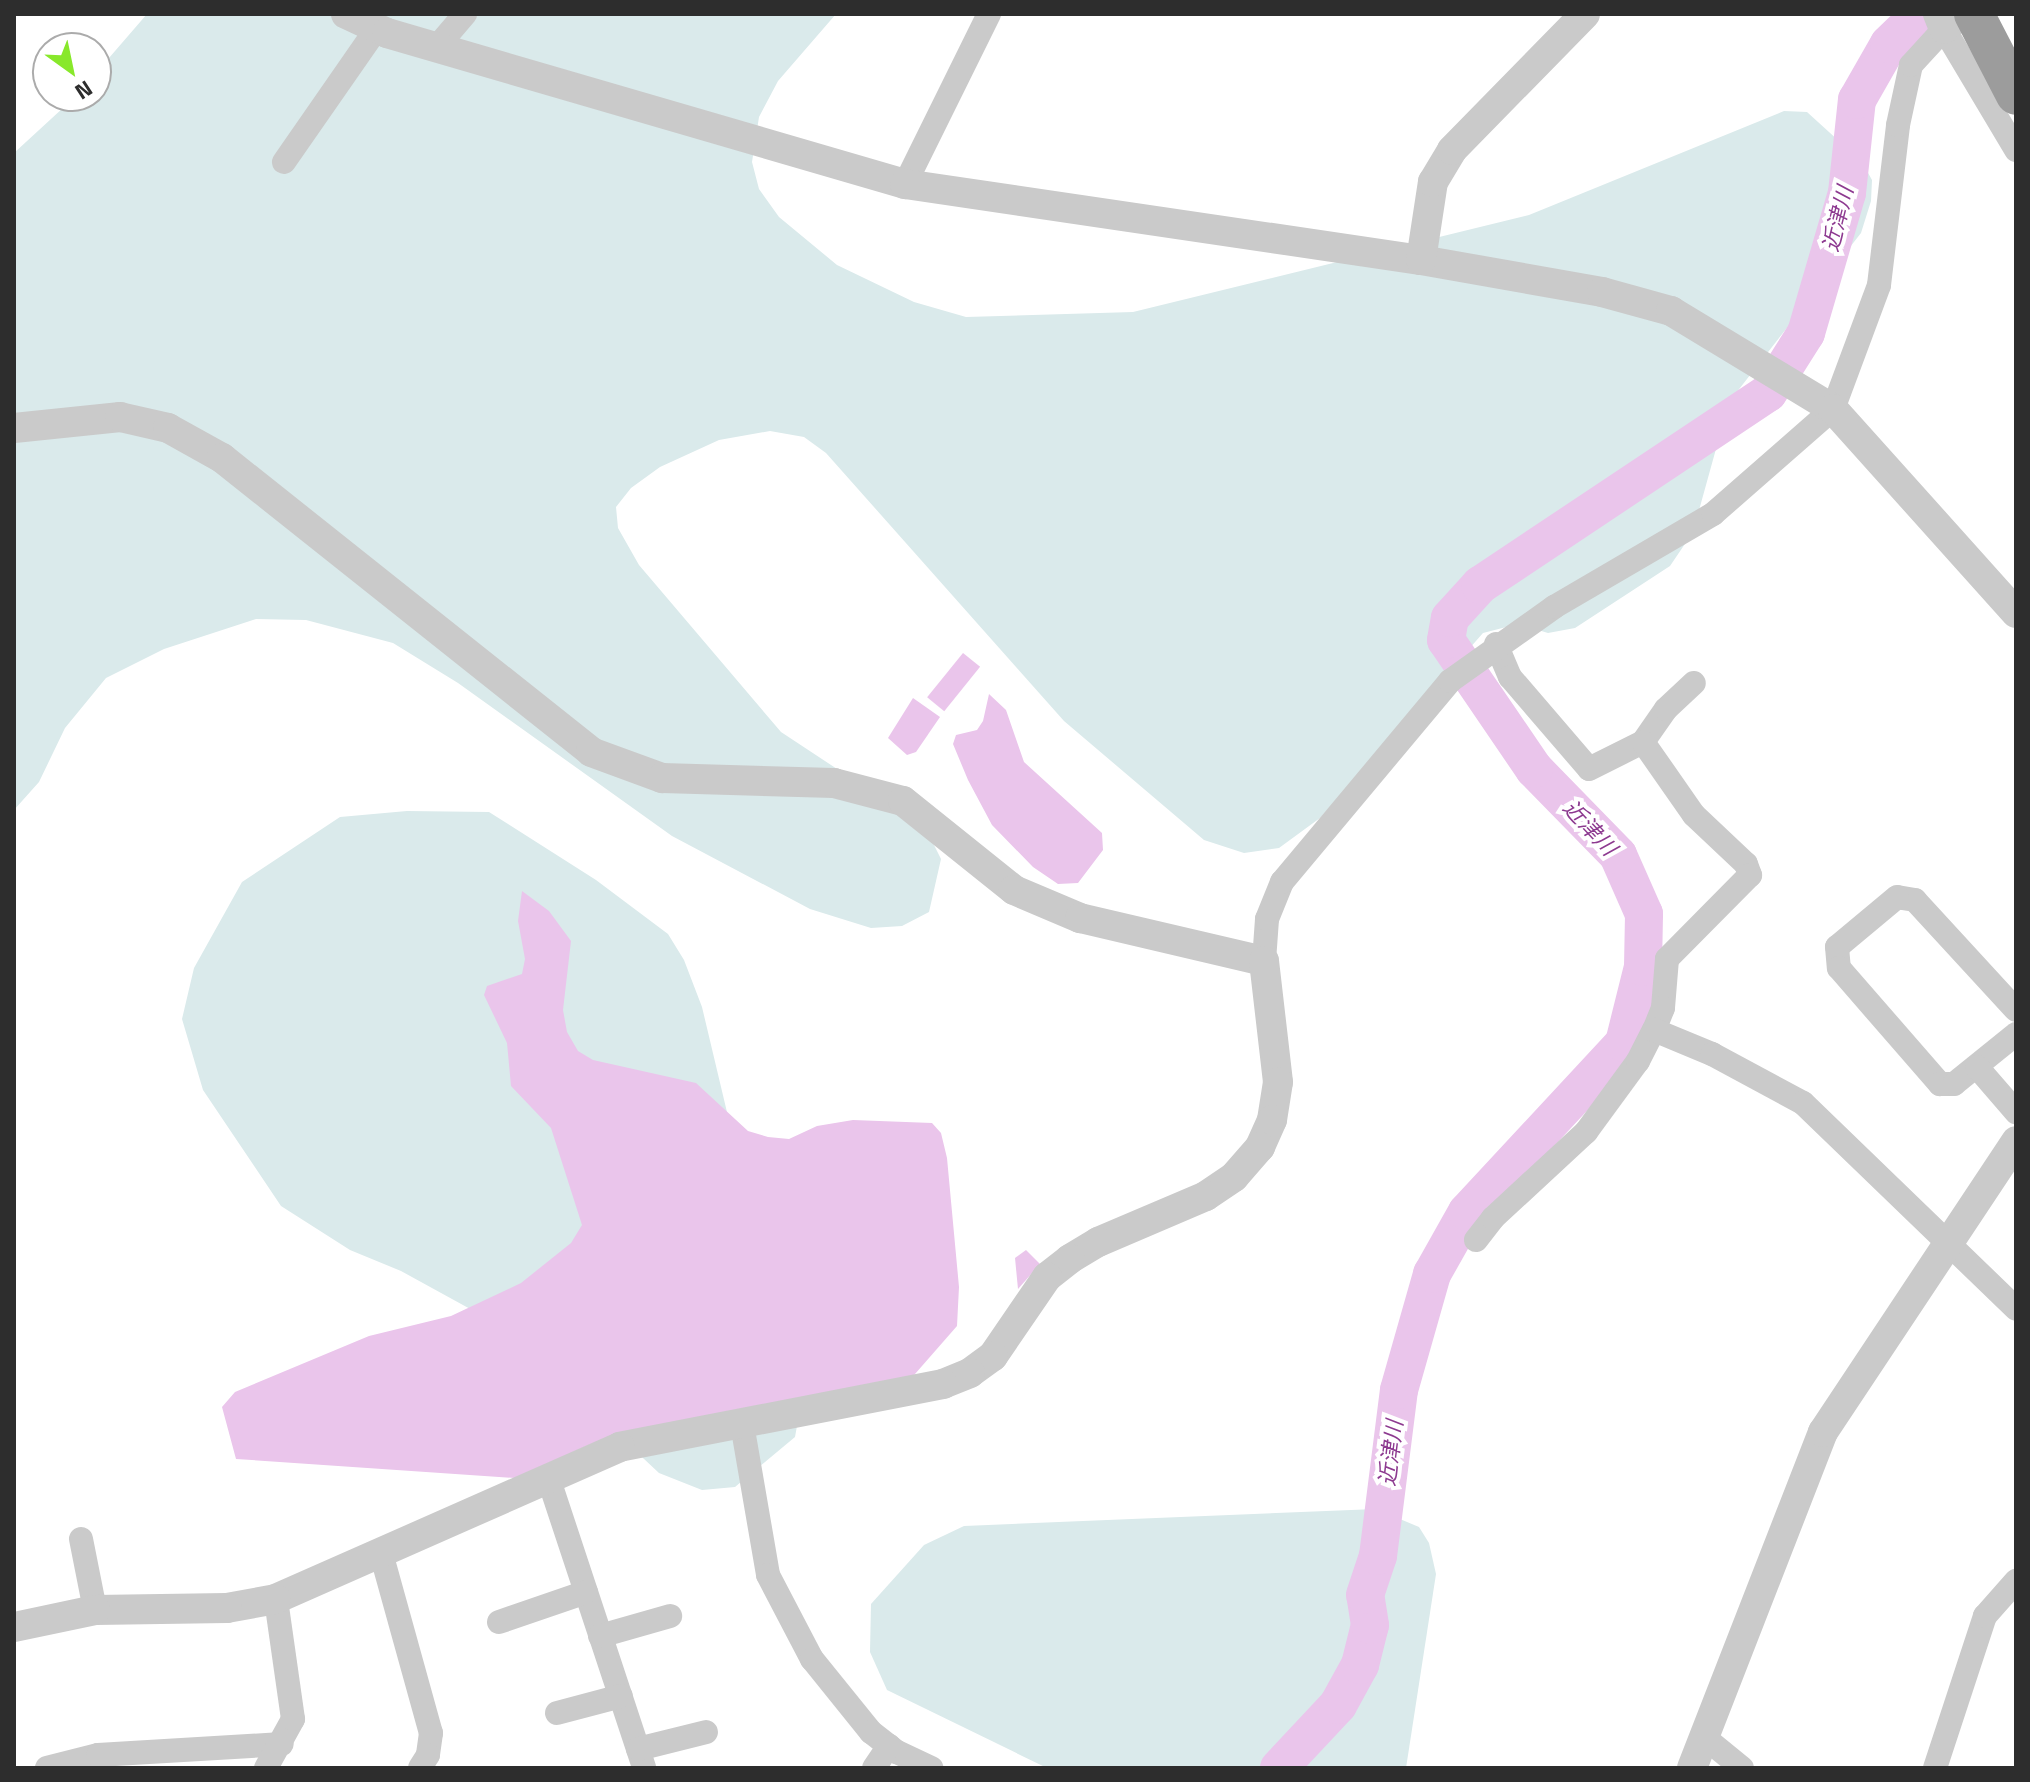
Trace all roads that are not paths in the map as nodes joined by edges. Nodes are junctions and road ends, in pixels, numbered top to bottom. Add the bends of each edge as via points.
1 (346, 14) edge
2 (465, 14) edge
3 (989, 14) edge
4 (1585, 14) edge
5 (2004, 14) edge
6 (1957, 18) edge
7 (377, 28) junction
8 (2016, 38) edge
9 (436, 48) junction
10 (2016, 95) edge
11 (2016, 150) edge
12 (284, 162) dead end
13 (905, 184) junction
14 (1421, 260) junction
15 (1825, 402) junction
16 (14, 428) edge
17 (2016, 613) edge
18 (1496, 644) junction
19 (1694, 683) dead end
20 (1643, 742) junction
21 (1264, 961) junction
22 (2016, 1010) edge
23 (1654, 1030) junction
24 (2016, 1034) edge
25 (1977, 1067) junction
26 (2016, 1112) edge
27 (2016, 1141) edge
28 (1476, 1240) dead end
29 (1945, 1243) junction
30 (2016, 1309) edge
31 (742, 1424) junction
32 (548, 1477) junction
33 (81, 1539) dead end
34 (381, 1553) junction
35 (2016, 1581) edge
36 (586, 1592) junction
37 (276, 1599) junction
38 (95, 1610) junction
39 (670, 1616) dead end
40 (499, 1622) dead end
41 (14, 1627) edge
42 (600, 1636) junction
43 (621, 1696) junction
44 (557, 1713) dead end
45 (706, 1732) dead end
46 (1704, 1737) junction
47 (282, 1744) junction
48 (889, 1746) junction
49 (641, 1759) edge
50 (47, 1768) edge
51 (266, 1768) edge
52 (420, 1768) edge
53 (874, 1768) edge
54 (932, 1768) edge
55 (1692, 1768) edge
56 (1742, 1768) edge
57 (1935, 1768) edge

1 - 7 street
2 - 9 street
3 - 13 street
4 - 14 street via 1452,150 1433,182
5 - 8 highway
6 - 10 highway
6 - 11 street
6 - 15 street via 1911,65 1898,125 1879,285
7 - 9 street
7 - 12 street
9 - 13 street
13 - 14 street
14 - 15 street via 1671,311
15 - 17 street
15 - 18 street via 1713,514
16 - 21 street via 120,417 168,428 222,458 591,752 662,778 834,783 903,801 1014,890 1080,918
18 - 20 street via 1510,677 1589,769
18 - 21 street via 1450,681 1282,882 1267,919
19 - 20 street via 1666,709
20 - 23 street via 1694,815 1746,864 1750,875 1667,959 1663,1008
21 - 31 street via 1278,1082 1272,1120 1260,1147 1234,1177 1206,1196 1070,1259 1047,1277 993,1356 970,1373 943,1384
22 - 25 street via 1915,900 1897,897 1837,947 1839,968 1940,1084 1954,1084
23 - 28 street via 1586,1132
23 - 29 street via 1803,1103
24 - 25 street
25 - 26 street
27 - 29 street
29 - 30 street
29 - 46 street via 1823,1432
31 - 32 street via 620,1447
31 - 48 street via 768,1575 812,1659 871,1732
32 - 34 street
32 - 36 street
33 - 38 street
34 - 37 street
34 - 52 street via 431,1733
35 - 57 street via 1985,1616
36 - 40 street
36 - 42 street
37 - 38 street via 227,1608
37 - 47 street via 293,1719
38 - 41 street
39 - 42 street
42 - 43 street
43 - 44 street
43 - 49 street
45 - 49 street
46 - 55 street
46 - 56 street
47 - 50 street via 98,1755
47 - 51 street
48 - 53 street
48 - 54 street

